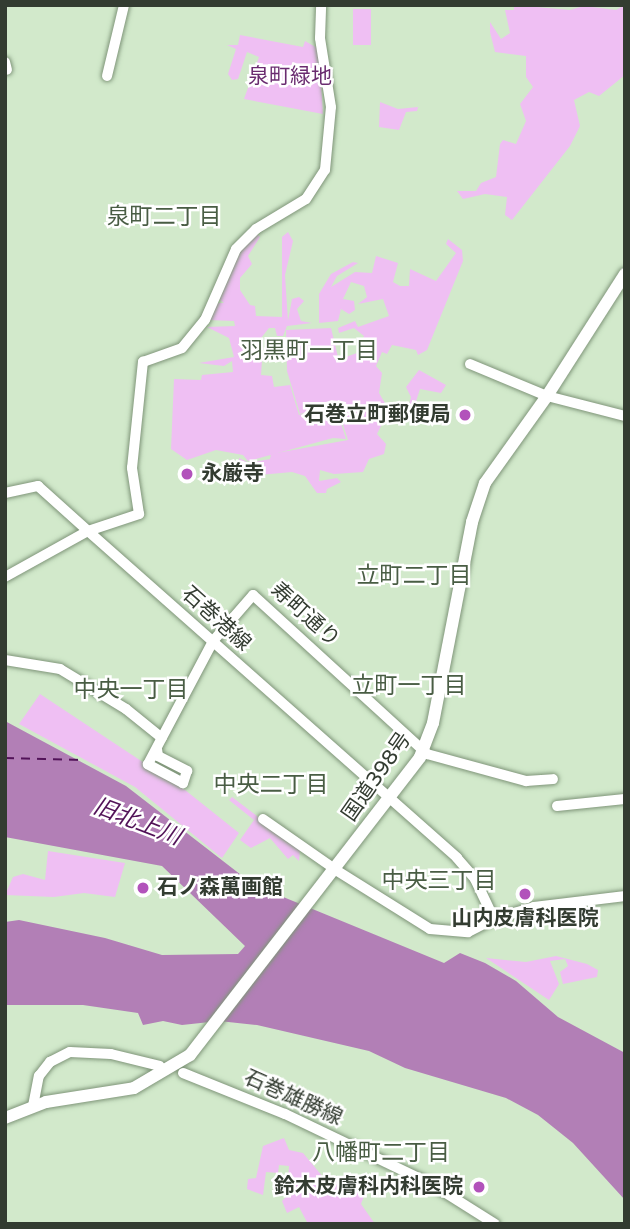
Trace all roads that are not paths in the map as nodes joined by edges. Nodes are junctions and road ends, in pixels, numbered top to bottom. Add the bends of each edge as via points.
1 (124, 5) edge
2 (321, 5) edge
3 (107, 76) dead end
4 (625, 274) edge
5 (470, 364) dead end
6 (547, 396) junction
7 (625, 416) edge
8 (5, 493) edge
9 (88, 531) junction
10 (5, 577) edge
11 (213, 641) junction
12 (5, 660) edge
13 (162, 738) junction
14 (157, 749) dead end
15 (423, 751) junction
16 (553, 779) dead end
17 (625, 799) edge
18 (387, 800) junction
19 (557, 806) dead end
20 (263, 819) dead end
21 (329, 865) dead end
22 (339, 872) dead end
23 (625, 896) edge
24 (494, 919) junction
25 (160, 1066) dead end
26 (183, 1073) dead end
27 (33, 1106) junction
28 (5, 1118) edge
29 (495, 1224) edge

1 - 3 street
2 - 9 street via 320,42 331,107 325,170 306,199 246,236 205,320 182,348 172,356 143,362 132,468 139,514
4 - 6 highway, 国道398号
5 - 6 street
6 - 7 main road
6 - 15 highway, 国道398号 via 502,456 479,497 433,723
8 - 9 street via 38,486
9 - 10 main road
9 - 11 main road, 石巻港線
11 - 13 street
11 - 15 street, 寿町通り via 253,595
11 - 18 main road, 石巻港線
12 - 13 street via 60,669 126,709
13 - 14 street
15 - 16 street via 526,781
15 - 18 highway, 国道398号
17 - 19 street
18 - 24 main road, 石巻港線 via 470,871
18 - 27 highway, 国道398号 via 207,1035 177,1065 146,1084
20 - 21 street
22 - 24 street via 430,929 468,932
23 - 24 main road via 534,907
25 - 27 street via 111,1054 70,1052 50,1062 39,1076
26 - 29 street, 石巻雄勝線 via 276,1110 433,1185
27 - 28 highway, 国道398号

